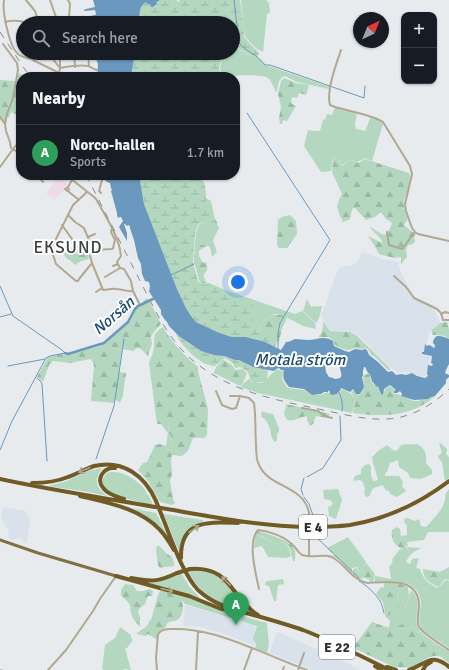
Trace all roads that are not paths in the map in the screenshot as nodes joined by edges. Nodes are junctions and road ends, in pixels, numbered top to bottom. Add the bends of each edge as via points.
1 (4, 0) edge
2 (26, 0) edge
3 (50, 0) edge
4 (68, 0) edge
5 (37, 16) edge
6 (55, 16) edge
7 (69, 16) edge
8 (5, 22) junction
9 (16, 22) edge
10 (3, 44) dead end
11 (341, 50) dead end
12 (16, 51) edge
13 (32, 60) edge
14 (54, 60) edge
15 (60, 60) edge
16 (74, 60) edge
17 (89, 60) edge
18 (89, 66) junction
19 (75, 67) junction
20 (60, 68) junction
21 (97, 70) dead end
22 (18, 72) edge
23 (56, 72) edge
24 (58, 72) edge
25 (16, 81) edge
26 (0, 117) edge
27 (5, 124) junction
28 (16, 144) edge
29 (12, 148) junction
30 (16, 151) edge
31 (0, 167) edge
32 (72, 180) joint
33 (102, 180) edge
34 (68, 187) dead end
35 (69, 192) dead end
36 (87, 192) junction
37 (101, 193) dead end
38 (79, 200) junction
39 (68, 215) junction
40 (62, 225) junction
41 (112, 228) junction
42 (387, 232) dead end
43 (415, 232) junction
44 (95, 234) dead end
45 (88, 237) junction
46 (449, 241) edge
47 (88, 249) junction
48 (93, 250) junction
49 (92, 263) junction
50 (118, 264) junction
51 (113, 266) dead end
52 (120, 268) junction
53 (394, 276) dead end
54 (105, 277) dead end
55 (102, 289) junction
56 (133, 291) junction
57 (96, 292) dead end
58 (139, 303) dead end
59 (449, 313) edge
60 (441, 314) junction
61 (449, 320) edge
62 (216, 391) dead end
63 (230, 396) dead end
64 (240, 396) junction
65 (302, 408) dead end
66 (332, 418) dead end
67 (0, 480) edge
68 (449, 482) edge
69 (20, 483) junction
70 (76, 495) junction
71 (155, 501) junction
72 (138, 504) junction
73 (162, 516) junction
74 (238, 523) junction
75 (309, 526) dead end
76 (309, 530) dead end
77 (0, 540) edge
78 (174, 551) junction
79 (308, 556) junction
80 (182, 563) junction
81 (117, 575) junction
82 (259, 589) dead end
83 (204, 596) junction
84 (230, 610) junction
85 (263, 618) junction
86 (198, 631) junction
87 (252, 648) junction
88 (449, 650) edge
89 (304, 653) dead end
90 (298, 668) edge
91 (380, 668) edge
92 (449, 669) edge
93 (48, 670) edge
94 (158, 670) edge
95 (196, 670) edge
96 (244, 670) edge
97 (307, 670) edge
98 (389, 670) edge
99 (396, 670) edge
100 (410, 670) edge
101 (423, 670) edge

1 - 8 street
2 - 5 street
3 - 6 street
4 - 7 street
8 - 9 street
8 - 12 street
10 - 22 street via 17,63
11 - 43 street via 329,92 330,105 383,122 411,169 405,204
13 - 23 street
14 - 20 street
15 - 20 street
16 - 19 street
17 - 18 street
18 - 19 street
18 - 21 street
19 - 20 street
20 - 24 street
25 - 27 street
26 - 27 street
27 - 29 street
28 - 29 street
29 - 30 street
29 - 31 street
32 - 34 street
32 - 36 street
33 - 37 street via 99,191
35 - 38 street
36 - 38 street
36 - 41 street via 96,200
38 - 39 street
39 - 40 street
39 - 45 street via 84,228
40 - 47 street via 78,248
40 - 49 street via 51,249 56,264 77,281
41 - 48 street via 115,240 113,248
41 - 50 street via 121,254
42 - 43 street via 389,245 401,250
43 - 46 street
44 - 45 street
45 - 48 street
47 - 48 street
47 - 49 street
49 - 55 street
50 - 51 street
50 - 52 street
52 - 54 street
52 - 56 street via 131,281
53 - 60 street via 414,298 437,308
55 - 56 street
55 - 57 street
56 - 58 street
59 - 60 street
60 - 61 street via 443,320
62 - 64 street via 222,405 232,409 236,408
63 - 64 street
64 - 75 street via 249,398 254,404 256,457 259,466 271,479 302,498 309,514
65 - 66 street via 318,411
67 - 69 highway, E 4
67 - 70 highway, E 4
68 - 72 highway, E 4 via 386,516 335,527 270,525
68 - 74 highway, E 4 via 409,508 361,525 317,529
71 -> 69 highway via 148,486 138,476 128,469 114,465 95,466 49,483
69 - 72 highway, E 4
70 - 74 highway, E 4
70 - 78 highway via 118,506 151,521 166,537
71 - 72 highway via 144,484 131,473 121,468 109,468 104,472 100,481 106,491
71 - 73 highway, E 22, bridge
73 - 78 highway, E 22
73 - 80 highway
80 -> 74 highway via 183,541 194,528 205,523
76 - 79 street
77 - 81 main road
78 - 83 highway, E 22 via 188,581
79 - 82 street via 284,538 261,530 256,531 252,549
79 - 88 street via 333,557 354,577 367,583 404,583 416,593 419,628
80 - 83 highway, E 22 via 190,580
81 -> 84 highway
85 -> 81 highway, bridge via 251,611 229,583 212,571 190,569 150,581
81 - 93 street via 66,650
83 - 84 highway, E 22
83 - 85 highway, E 22 via 223,606
84 - 91 highway, E 22 via 307,634
85 - 91 highway, E 22 via 319,636
86 - 87 street via 224,637
86 - 94 street via 160,631 156,658
86 - 95 street
87 - 90 street
87 - 96 street
89 - 90 street
90 - 97 street
91 - 98 highway, E 22
91 - 99 highway
92 - 100 highway via 441,661 434,659
92 - 101 highway via 435,662 428,663

